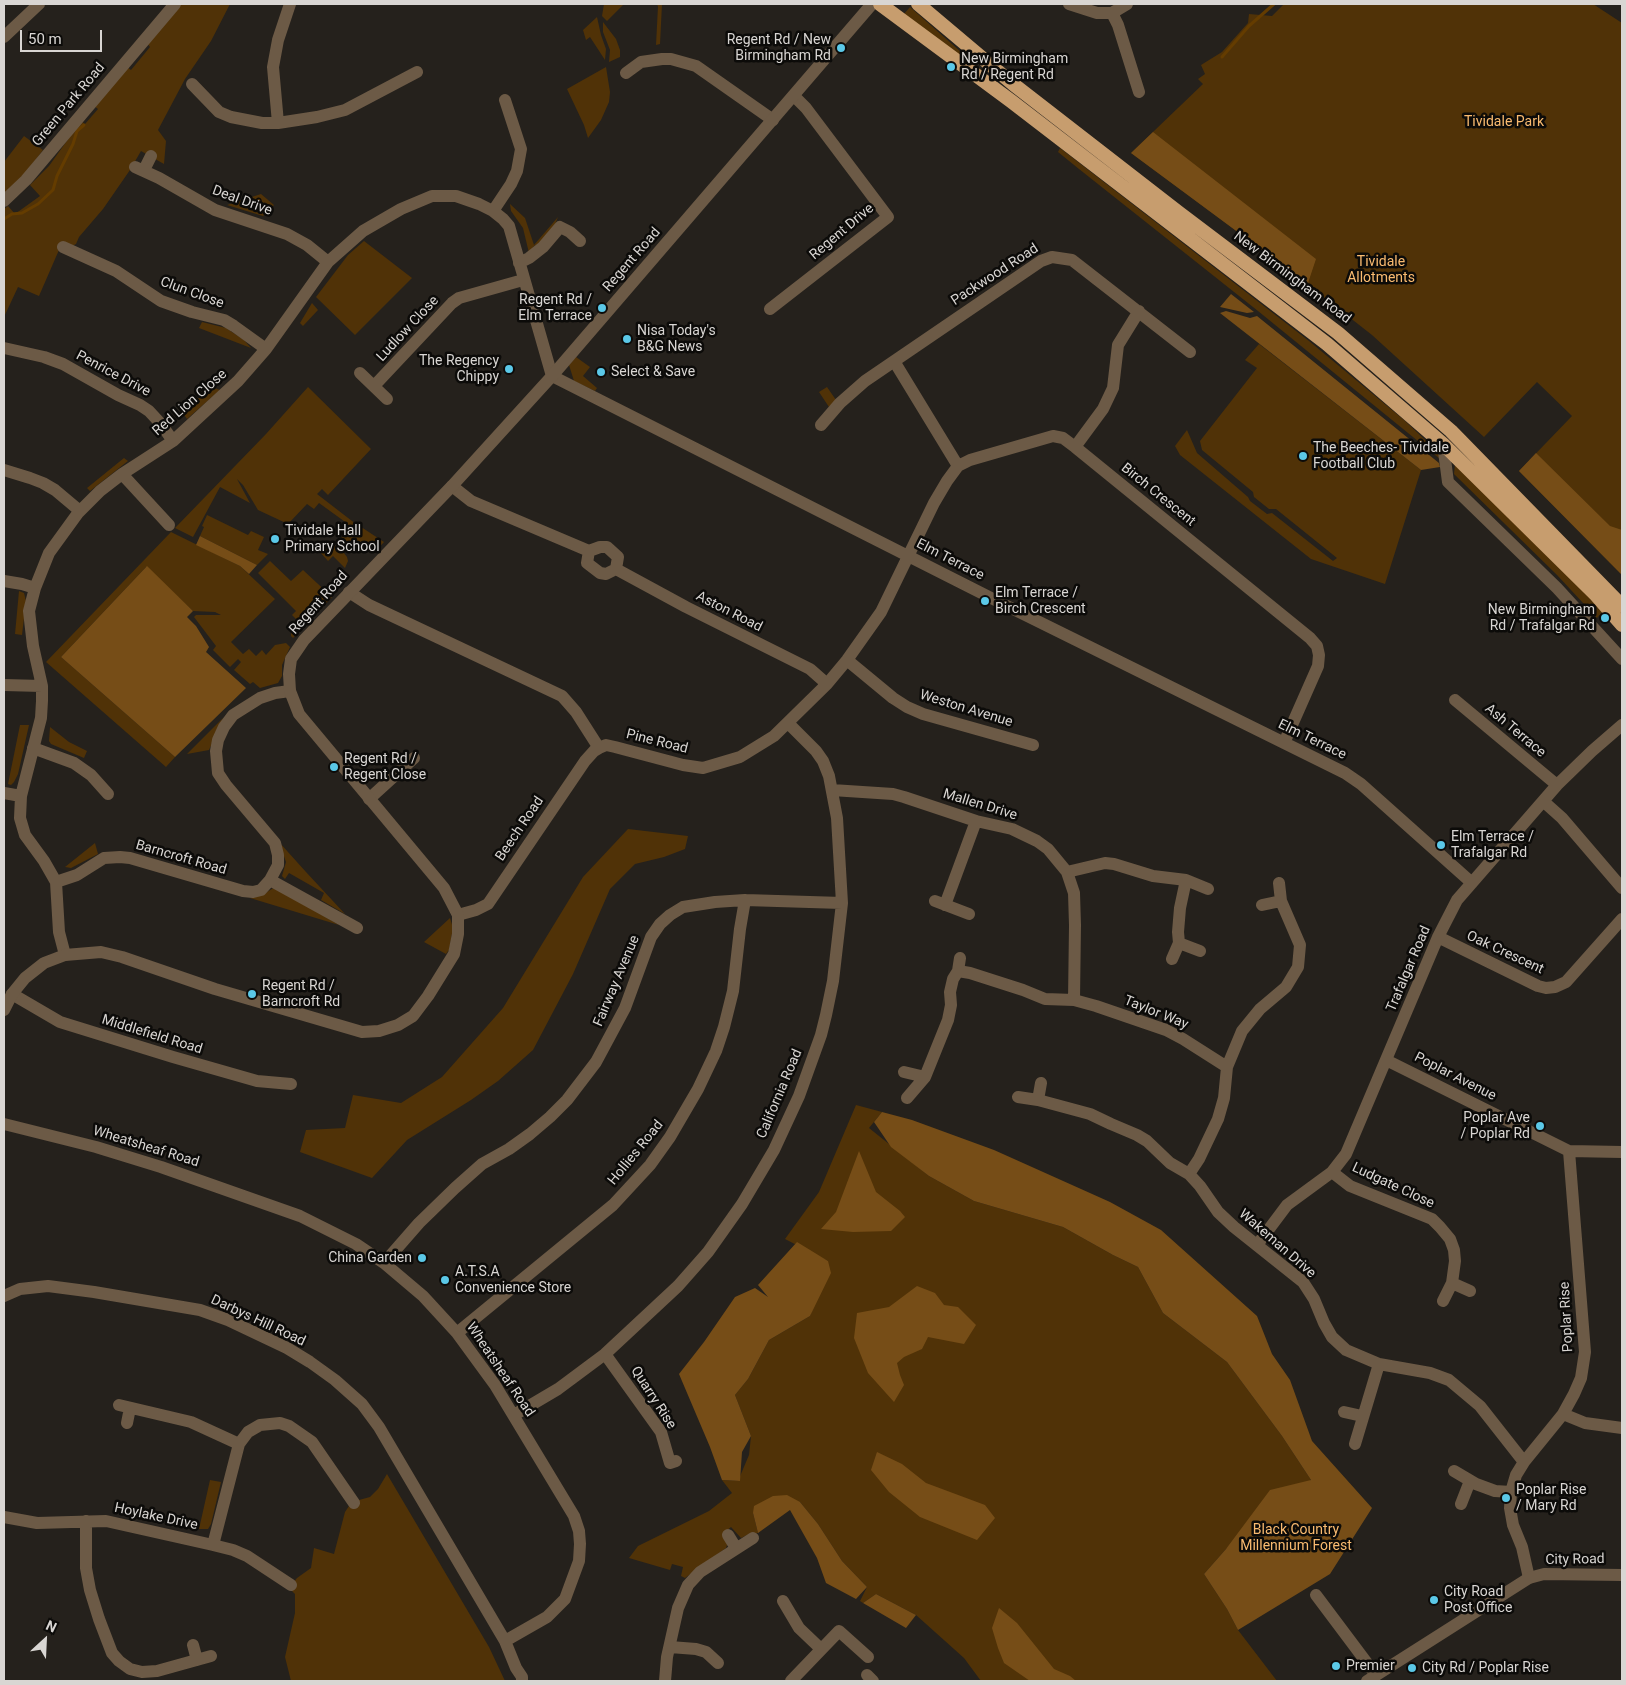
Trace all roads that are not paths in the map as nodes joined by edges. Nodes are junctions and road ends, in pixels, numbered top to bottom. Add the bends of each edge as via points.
1 (39, 4) edge
2 (175, 4) edge
3 (290, 4) edge
4 (872, 4) edge
5 (880, 4) edge
6 (918, 4) edge
7 (1069, 4) edge
8 (1127, 4) edge
9 (1112, 13) junction
10 (4, 37) edge
11 (417, 72) dead end
12 (626, 72) dead end
13 (192, 84) dead end
14 (1139, 92) dead end
15 (794, 96) junction
16 (505, 100) dead end
17 (773, 120) junction
18 (278, 123) junction
19 (151, 156) dead end
20 (4, 201) edge
21 (493, 211) junction
22 (580, 241) dead end
23 (63, 247) dead end
24 (328, 262) junction
25 (519, 263) junction
26 (523, 280) junction
27 (770, 309) dead end
28 (1139, 310) junction
29 (4, 348) edge
30 (266, 350) junction
31 (1190, 352) dead end
32 (894, 361) junction
33 (360, 373) dead end
34 (552, 376) junction
35 (374, 386) junction
36 (387, 399) dead end
37 (821, 425) dead end
38 (173, 441) junction
39 (1443, 444) junction
40 (1075, 447) junction
41 (958, 466) junction
42 (4, 470) edge
43 (122, 474) junction
44 (452, 486) junction
45 (80, 511) junction
46 (169, 525) dead end
47 (589, 551) junction
48 (908, 555) junction
49 (616, 569) junction
50 (4, 581) edge
51 (35, 588) junction
52 (349, 592) junction
53 (1622, 606) edge
54 (1622, 625) edge
55 (1622, 659) edge
56 (847, 660) junction
57 (827, 684) junction
58 (4, 685) edge
59 (42, 686) junction
60 (290, 691) junction
61 (1455, 700) dead end
62 (788, 723) junction
63 (1622, 725) edge
64 (1284, 743) junction
65 (1033, 745) dead end
66 (33, 748) junction
67 (600, 748) junction
68 (414, 758) dead end
69 (1557, 785) junction
70 (832, 790) junction
71 (4, 793) edge
72 (108, 794) dead end
73 (21, 796) junction
74 (369, 799) junction
75 (1543, 801) junction
76 (976, 822) junction
77 (1067, 872) junction
78 (270, 880) junction
79 (1186, 880) junction
80 (56, 882) junction
81 (1279, 883) dead end
82 (1472, 884) junction
83 (1622, 888) edge
84 (1208, 889) dead end
85 (746, 900) junction
86 (1281, 901) junction
87 (842, 903) junction
88 (1262, 905) dead end
89 (969, 914) dead end
90 (458, 915) junction
91 (1622, 919) edge
92 (357, 928) dead end
93 (1438, 937) junction
94 (1179, 943) junction
95 (1200, 951) dead end
96 (65, 955) junction
97 (960, 958) dead end
98 (1172, 959) dead end
99 (958, 971) junction
100 (12, 994) junction
101 (1074, 1000) junction
102 (4, 1010) edge
103 (1386, 1060) junction
104 (1227, 1067) junction
105 (904, 1072) dead end
106 (925, 1077) junction
107 (1041, 1083) dead end
108 (291, 1084) dead end
109 (1018, 1097) dead end
110 (907, 1098) dead end
111 (1038, 1100) junction
112 (4, 1124) edge
113 (1569, 1151) junction
114 (1622, 1152) edge
115 (1332, 1172) junction
116 (1189, 1174) junction
117 (1257, 1245) junction
118 (384, 1263) junction
119 (1452, 1283) junction
120 (1470, 1291) dead end
121 (4, 1296) edge
122 (1443, 1301) dead end
123 (457, 1333) junction
124 (605, 1354) junction
125 (1379, 1364) junction
126 (1344, 1412) dead end
127 (1562, 1414) junction
128 (514, 1416) junction
129 (1362, 1416) junction
130 (127, 1423) dead end
131 (1622, 1428) edge
132 (239, 1444) junction
133 (1355, 1444) dead end
134 (1524, 1462) junction
135 (670, 1464) dead end
136 (1454, 1471) dead end
137 (1470, 1481) junction
138 (1510, 1492) junction
139 (354, 1503) dead end
140 (1460, 1504) dead end
141 (4, 1517) edge
142 (86, 1521) junction
143 (728, 1535) dead end
144 (753, 1538) dead end
145 (213, 1545) junction
146 (736, 1548) junction
147 (1622, 1575) edge
148 (1529, 1578) junction
149 (291, 1585) dead end
150 (1316, 1594) dead end
151 (783, 1601) dead end
152 (505, 1641) junction
153 (193, 1645) dead end
154 (670, 1647) junction
155 (821, 1649) junction
156 (211, 1656) dead end
157 (868, 1657) dead end
158 (198, 1660) junction
159 (718, 1663) dead end
160 (517, 1675) edge
161 (1372, 1678) edge
162 (522, 1681) edge
163 (665, 1681) edge
164 (790, 1681) edge

1 - 10 street
2 - 20 street, Green Park Road via 26,180
3 - 18 street via 278,40 274,67
4 - 15 street, Regent Road
5 - 39 highway via 1319,338
6 - 53 highway, New Birmingham Road via 1021,90 1338,333 1452,430
7 - 9 street via 1097,13
8 - 9 street
9 - 14 street
11 - 18 street via 345,110
12 - 17 street via 642,62 662,58 696,66
13 - 18 street via 219,112 262,123
15 - 17 street, Regent Road
15 - 27 street, Regent Drive via 888,217
16 - 21 street via 521,149 514,178
17 - 34 street, Regent Road
19 - 24 street, Deal Drive via 140,168 215,210 286,234
21 - 24 street, Red Lion Close via 456,196 432,196 401,209 363,232
21 - 25 street, Red Lion Close via 509,226
22 - 25 street via 560,227 543,247
23 - 30 street, Clun Close via 82,248 161,300 224,320
24 - 30 street, Red Lion Close
25 - 26 street, Red Lion Close
26 - 34 street, Red Lion Close
26 - 35 street, Ludlow Close via 459,298
28 - 31 street, Packwood Road
28 - 32 street, Packwood Road via 1072,260 1052,257 1041,261
28 - 40 street via 1118,345 1113,388 1103,409
29 - 38 street, Penrice Drive via 26,346 140,405 161,424
30 - 38 street, Red Lion Close via 238,382
32 - 37 street, Packwood Road via 865,381
32 - 41 street
33 - 35 street
34 - 44 street, Regent Road
34 - 48 street, Elm Terrace
35 - 36 street
38 - 43 street, Red Lion Close
39 - 54 highway via 1595,594
39 - 55 street via 1448,482 1558,588
40 - 41 street, Birch Crescent via 1063,438 1052,436
40 - 64 street, Birch Crescent via 1316,646 1318,666
41 - 48 street via 934,502
42 - 45 street via 43,483
43 - 45 street, Red Lion Close
43 - 46 street
44 - 47 street via 471,501
44 - 52 street, Regent Road
45 - 51 street, Red Lion Close via 49,553
47 - 49 street via 607,547 618,557
47 - 49 street, Aston Road via 587,563 600,573
48 - 56 street, Pine Road via 881,612
48 - 64 street, Elm Terrace
49 - 57 street, Aston Road via 810,669
50 - 51 street
51 - 59 street, Red Lion Close via 29,612
52 - 60 street, Regent Road via 304,640 292,659
52 - 67 street via 369,606 562,696
56 - 57 street, Pine Road
56 - 65 street, Weston Avenue via 907,707
57 - 62 street, Pine Road
58 - 59 street
59 - 66 street, Red Lion Close via 41,718
60 - 74 street, Regent Road via 299,714
60 - 78 street via 260,698 233,715 224,727 216,751 218,772 226,785 275,843 278,865
61 - 69 street, Ash Terrace
62 - 67 street, Pine Road via 774,736 740,756 703,768 615,747
62 - 70 street, California Road via 823,761
63 - 69 street, Trafalgar Road
64 - 82 street, Elm Terrace via 1361,784
66 - 72 street via 74,762
66 - 73 street, Red Lion Close
67 - 90 street, Beech Road via 585,761 488,904
68 - 74 street
69 - 75 street, Trafalgar Road
70 - 76 street, Mallen Drive via 893,794
70 - 87 street, California Road via 837,818
71 - 73 street
73 - 80 street, Red Lion Close via 20,818 25,835
74 - 90 street, Regent Road via 444,888
75 - 82 street, Trafalgar Road
75 - 83 street via 1562,818
76 - 77 street, Mallen Drive via 1012,830 1037,841
76 - 89 street via 940,903
77 - 79 street via 1105,863 1153,876
77 - 101 street, Mallen Drive via 1074,893
78 - 80 street, Barncroft Road via 261,890 243,891 120,856 104,858 77,875
78 - 92 street
79 - 84 street
79 - 94 street via 1180,908
80 - 96 street, Red Lion Close via 59,932
81 - 86 street
82 - 93 street, Trafalgar Road via 1457,900
85 - 87 street, Fairway Avenue
85 - 118 street, Fairway Avenue via 683,907 660,924 651,937 610,1036 596,1062 571,1094 530,1134 482,1164 454,1188
85 - 123 street, Hollies Road via 733,991 724,1027 698,1089 670,1137 650,1165 613,1205
86 - 88 street
86 - 104 street via 1300,945 1298,967 1286,987 1242,1031
87 - 124 street, California Road via 833,981 821,1035 799,1096 774,1150 708,1252 678,1286
90 - 96 street via 454,954 428,996 413,1016 379,1031 362,1032 339,1026 122,957 101,952
91 - 93 street, Oak Crescent via 1566,982 1546,988
93 - 103 street, Trafalgar Road
94 - 95 street
94 - 98 street
96 - 100 street via 35,969
97 - 99 street
99 - 101 street, Taylor Way via 1045,999
99 - 106 street via 950,992 948,1020
100 - 102 street
100 - 108 street, Middlefield Road via 60,1022 257,1081
101 - 104 street, Taylor Way via 1166,1030
103 - 113 street, Poplar Avenue
103 - 115 street, Trafalgar Road via 1346,1154
104 - 116 street via 1218,1119
105 - 106 street
106 - 110 street
107 - 111 street
109 - 111 street, Wakeman Drive
111 - 116 street, Wakeman Drive via 1090,1114 1137,1134
112 - 118 street, Wheatsheaf Road via 96,1147 254,1198 300,1216 356,1244
113 - 114 street, Poplar Avenue
113 - 127 street, Poplar Rise via 1585,1352 1580,1378
115 - 117 street, Trafalgar Road via 1287,1205
115 - 119 street, Ludgate Close via 1350,1186 1432,1219 1450,1239 1454,1250
116 - 117 street, Wakeman Drive via 1218,1212
117 - 125 street, Wakeman Drive via 1303,1282 1332,1337 1346,1350
118 - 123 street, Wheatsheaf Road via 417,1291
119 - 120 street
119 - 122 street, Ludgate Close
121 - 152 street, Darbys Hill Road via 20,1289 48,1286 192,1308 228,1320 310,1362 362,1404 379,1427
123 - 128 street, Wheatsheaf Road
124 - 128 street, California Road
124 - 135 street, Quarry Rise via 661,1432
125 - 129 street
125 - 134 street, Wakeman Drive via 1430,1373 1449,1380 1480,1406
126 - 129 street
127 - 131 street via 1586,1423
127 - 134 street, Poplar Rise
128 - 152 street, Wheatsheaf Road via 574,1516 580,1544 579,1562 565,1599 537,1624
129 - 133 street
130 - 132 street via 124,1406 191,1422
132 - 139 street via 248,1432 260,1425 280,1423 289,1426 312,1442
132 - 145 street
134 - 138 street, Poplar Rise
136 - 137 street
137 - 138 street via 1495,1491
137 - 140 street
138 - 148 street, Poplar Rise via 1513,1524
141 - 142 street, Hoylake Drive via 37,1523
142 - 145 street, Hoylake Drive via 106,1520
142 - 158 street via 86,1568 90,1590 109,1644 119,1661 142,1672
143 - 146 street
144 - 146 street
145 - 149 street, Hoylake Drive via 246,1556
146 - 154 street via 700,1572 688,1585 680,1602
147 - 148 street, City Road via 1544,1574
148 - 161 street, City Road
150 - 161 street, City Road
151 - 155 street via 799,1628
152 - 160 street, Darbys Hill Road
153 - 158 street
154 - 159 street via 706,1652
154 - 163 street
155 - 157 street via 839,1631
155 - 164 street
156 - 158 street
160 - 162 street, Darbys Hill Road via 522,1677

